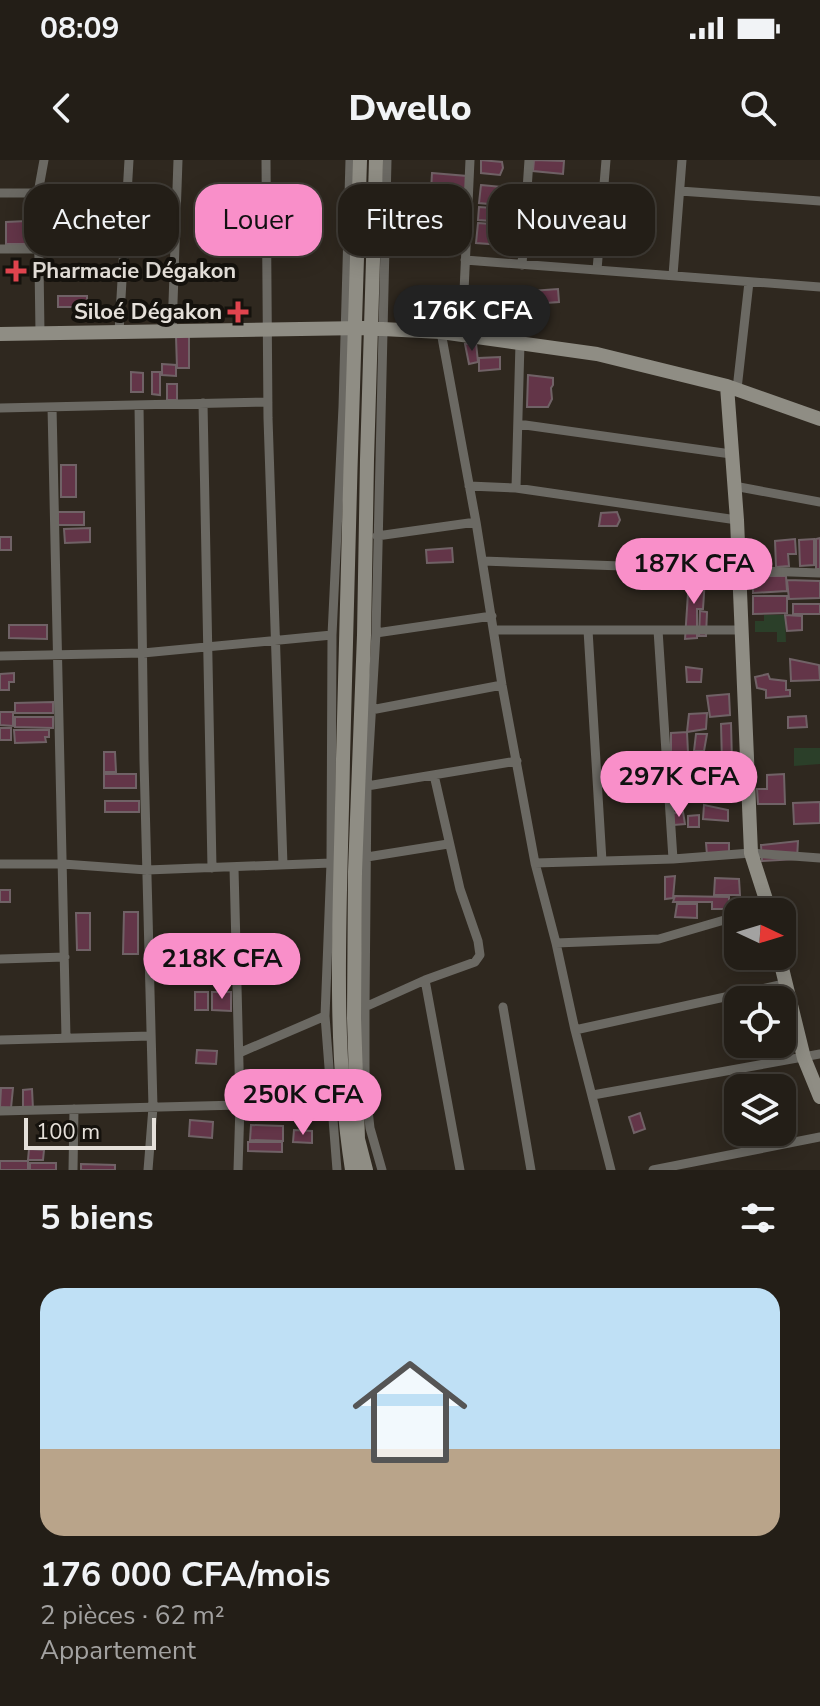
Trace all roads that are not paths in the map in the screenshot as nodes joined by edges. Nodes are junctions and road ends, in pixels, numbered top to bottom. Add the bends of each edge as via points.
1 (44, 160) edge
2 (129, 160) edge
3 (178, 160) edge
4 (266, 160) edge
5 (350, 160) edge
6 (360, 160) edge
7 (376, 160) edge
8 (387, 160) edge
9 (470, 160) edge
10 (529, 160) edge
11 (606, 160) edge
12 (682, 160) edge
13 (40, 184) edge
14 (680, 191) junction
15 (0, 193) edge
16 (24, 193) edge
17 (820, 201) edge
18 (0, 249) edge
19 (24, 249) edge
20 (39, 256) edge
21 (465, 260) junction
22 (522, 265) junction
23 (597, 270) junction
24 (673, 275) junction
25 (749, 282) junction
26 (820, 287) edge
27 (350, 328) junction
28 (377, 328) junction
29 (267, 330) junction
30 (172, 331) junction
31 (119, 332) junction
32 (441, 332) junction
33 (40, 333) junction
34 (0, 334) edge
35 (462, 335) junction
36 (520, 343) junction
37 (732, 388) junction
38 (268, 402) junction
39 (203, 403) junction
40 (139, 405) junction
41 (52, 407) junction
42 (0, 408) edge
43 (820, 419) edge
44 (518, 424) junction
45 (731, 454) junction
46 (469, 486) junction
47 (734, 486) junction
48 (516, 488) junction
49 (820, 502) edge
50 (737, 520) junction
51 (476, 522) junction
52 (377, 536) junction
53 (483, 561) junction
54 (739, 570) junction
55 (820, 573) edge
56 (492, 616) junction
57 (494, 630) junction
58 (588, 630) junction
59 (658, 630) junction
60 (741, 630) junction
61 (376, 633) junction
62 (332, 635) junction
63 (276, 639) junction
64 (209, 646) junction
65 (143, 653) junction
66 (58, 655) junction
67 (0, 656) edge
68 (502, 685) junction
69 (371, 710) junction
70 (517, 761) junction
71 (434, 775) junction
72 (367, 786) junction
73 (448, 844) junction
74 (751, 853) junction
75 (367, 857) junction
76 (820, 858) edge
77 (673, 859) junction
78 (602, 861) junction
79 (331, 863) junction
80 (535, 863) junction
81 (0, 864) edge
82 (63, 864) junction
83 (283, 865) junction
84 (212, 868) junction
85 (234, 868) junction
86 (147, 870) junction
87 (765, 898) edge
88 (724, 920) edge
89 (556, 943) junction
90 (65, 957) junction
91 (0, 959) edge
92 (782, 970) edge
93 (425, 980) junction
94 (784, 984) junction
95 (365, 1007) junction
96 (503, 1007) dead end
97 (325, 1016) junction
98 (575, 1030) junction
99 (151, 1036) junction
100 (66, 1038) junction
101 (0, 1040) edge
102 (239, 1053) junction
103 (820, 1054) edge
104 (804, 1058) junction
105 (593, 1095) junction
106 (820, 1097) edge
107 (240, 1105) junction
108 (153, 1107) junction
109 (74, 1109) junction
110 (0, 1111) edge
111 (820, 1137) edge
112 (690, 1166) edge
113 (73, 1170) edge
114 (148, 1170) edge
115 (238, 1170) edge
116 (337, 1170) edge
117 (352, 1170) edge
118 (366, 1170) edge
119 (382, 1170) edge
120 (460, 1170) edge
121 (531, 1170) edge
122 (611, 1170) edge
123 (653, 1170) edge

1 - 13 street
2 - 31 street
3 - 30 street
4 - 29 street
5 - 27 street
6 - 27 street
7 - 28 street
8 - 28 street
9 - 21 street
10 - 22 street
11 - 23 street
12 - 14 street
14 - 17 street
14 - 24 street
15 - 16 street
18 - 19 street
20 - 33 street
21 - 22 street
21 - 35 street
22 - 23 street
23 - 24 street
24 - 25 street
25 - 26 street
25 - 37 street
27 - 28 street
27 - 29 street
27 - 62 street
27 - 117 street via 340,1023
28 - 32 street
28 - 52 street
28 - 118 street via 355,872 358,1139
29 - 30 street
29 - 38 street
30 - 31 street
31 - 33 street
32 - 35 street
32 - 46 street
33 - 34 street
35 - 36 street
36 - 37 street via 597,354
36 - 44 street
37 - 43 street
37 - 45 street
38 - 39 street
38 - 63 street
39 - 40 street
39 - 64 street
40 - 41 street
40 - 65 street
41 - 42 street
41 - 66 street
44 - 45 street
44 - 48 street
45 - 47 street
46 - 48 street
46 - 51 street
47 - 49 street
47 - 50 street
48 - 50 street
50 - 54 street
51 - 52 street
51 - 53 street
52 - 61 street
53 - 54 street
53 - 56 street
54 - 55 street
54 - 60 street
56 - 57 street
56 - 61 street
57 - 58 street
57 - 68 street
58 - 59 street
58 - 78 street
59 - 60 street
59 - 77 street
60 - 74 street
61 - 69 street
62 - 63 street
62 - 79 street
63 - 64 street
63 - 83 street
64 - 65 street
64 - 84 street
65 - 66 street
65 - 86 street
66 - 67 street
66 - 82 street
68 - 69 street
68 - 70 street
69 - 72 street
70 - 71 street
70 - 80 street
71 - 72 street
71 - 73 street
72 - 75 street
73 - 75 street
73 - 93 street via 480,955 475,962
74 - 76 street
74 - 77 street
74 - 87 street
75 - 95 street
77 - 78 street
78 - 80 street
79 - 83 street
79 - 97 street
80 - 89 street
81 - 82 street
82 - 86 street
82 - 90 street
83 - 85 street
84 - 85 street
84 - 86 street
85 - 102 street
86 - 99 street
88 - 89 street via 659,939
89 - 98 street
90 - 91 street
90 - 100 street
92 - 94 street
93 - 95 street
93 - 120 street
94 - 98 street
94 - 104 street
95 - 119 street via 370,1128
96 - 121 street
97 - 102 street
97 - 116 street
98 - 105 street
99 - 100 street
99 - 108 street
100 - 101 street
102 - 107 street
103 - 104 street
104 - 105 street
104 - 106 street
105 - 122 street
107 - 108 street
107 - 115 street
108 - 109 street
108 - 114 street
109 - 110 street
109 - 113 street
111 - 112 street
112 - 123 street

